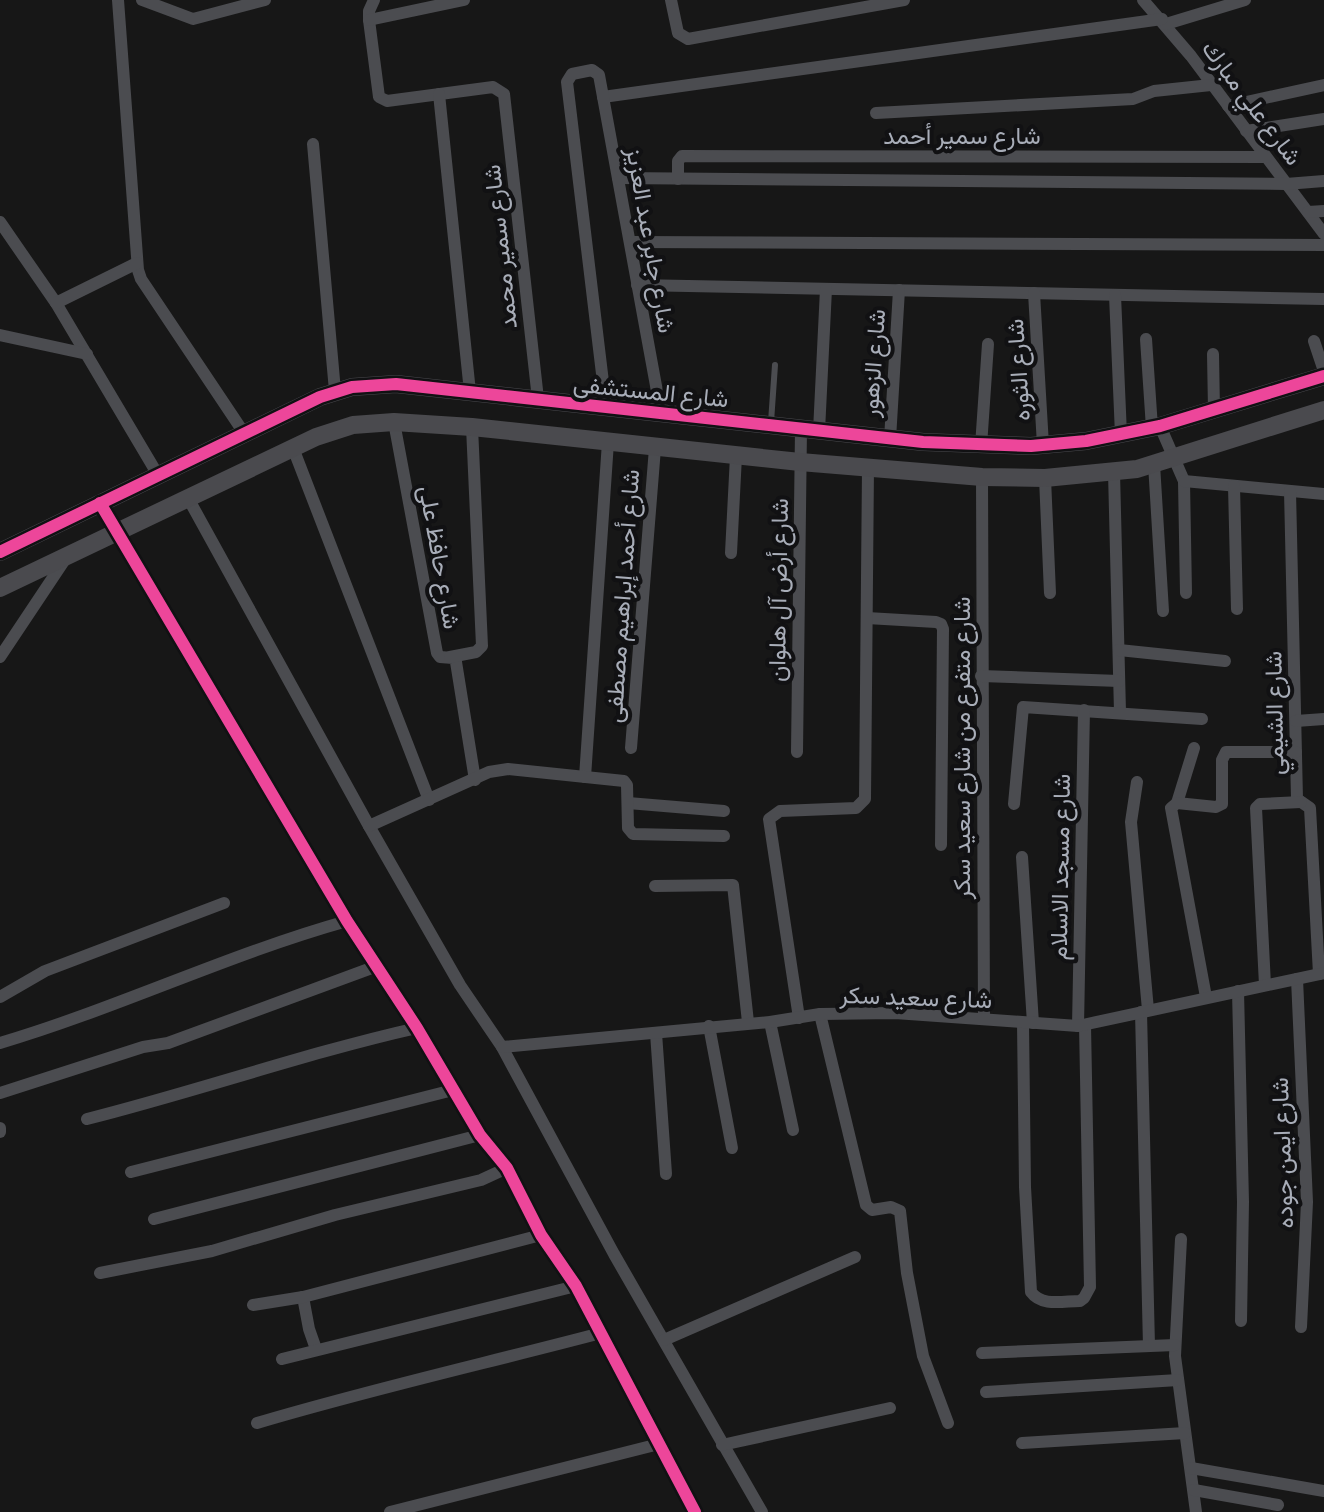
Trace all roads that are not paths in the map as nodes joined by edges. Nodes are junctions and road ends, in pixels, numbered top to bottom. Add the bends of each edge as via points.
1 (118, 0) edge
2 (142, 0) edge
3 (265, 0) edge
4 (374, 0) edge
5 (464, 0) edge
6 (671, 0) edge
7 (904, 0) edge
8 (1143, 0) edge
9 (1245, 0) edge
10 (369, 20) junction
11 (1164, 21) junction
12 (1211, 85) junction
13 (1324, 85) edge
14 (439, 94) junction
15 (603, 97) junction
16 (1228, 106) junction
17 (876, 113) dead end
18 (1324, 119) edge
19 (1246, 131) junction
20 (313, 144) dead end
21 (1021, 156) junction
22 (1191, 156) junction
23 (1266, 157) junction
24 (618, 178) junction
25 (678, 179) junction
26 (1022, 181) junction
27 (1324, 181) edge
28 (1192, 183) junction
29 (1286, 184) junction
30 (1324, 211) edge
31 (1308, 212) junction
32 (0, 222) edge
33 (1324, 234) edge
34 (630, 242) junction
35 (1324, 245) edge
36 (137, 263) junction
37 (637, 285) junction
38 (826, 289) junction
39 (899, 290) junction
40 (1034, 293) junction
41 (1115, 295) junction
42 (1324, 299) edge
43 (56, 303) junction
44 (0, 335) edge
45 (1146, 339) dead end
46 (1314, 341) dead end
47 (988, 344) dead end
48 (87, 354) junction
49 (1213, 354) dead end
50 (775, 365) dead end
51 (1324, 373) edge
52 (335, 391) junction
53 (470, 392) junction
54 (538, 399) junction
55 (606, 407) junction
56 (1214, 410) junction
57 (1324, 410) edge
58 (661, 413) junction
59 (394, 422) junction
60 (770, 425) junction
61 (472, 427) junction
62 (1156, 427) junction
63 (810, 430) junction
64 (244, 433) junction
65 (1121, 435) junction
66 (890, 439) junction
67 (608, 442) junction
68 (1043, 445) junction
69 (981, 446) junction
70 (293, 448) junction
71 (655, 448) junction
72 (736, 456) junction
73 (1174, 458) junction
74 (800, 462) junction
75 (1154, 464) junction
76 (868, 467) junction
77 (1114, 472) junction
78 (158, 475) junction
79 (982, 477) junction
80 (1045, 478) junction
81 (1184, 481) junction
82 (1234, 486) junction
83 (1290, 491) junction
84 (1324, 494) edge
85 (188, 498) junction
86 (100, 503) junction
87 (117, 532) junction
88 (0, 552) edge
89 (731, 553) dead end
90 (68, 556) junction
91 (0, 588) edge
92 (1050, 593) dead end
93 (1186, 593) dead end
94 (1237, 609) dead end
95 (1163, 611) dead end
96 (867, 618) junction
97 (1119, 650) junction
98 (0, 657) edge
99 (450, 657) junction
100 (1225, 661) dead end
101 (981, 676) junction
102 (1119, 681) junction
103 (1084, 710) junction
104 (1120, 712) junction
105 (1202, 719) dead end
106 (1324, 719) edge
107 (1296, 721) junction
108 (631, 748) dead end
109 (1194, 748) dead end
110 (797, 752) dead end
111 (1296, 752) junction
112 (585, 777) junction
113 (475, 780) junction
114 (1137, 782) dead end
115 (429, 800) junction
116 (1301, 802) junction
117 (628, 803) junction
118 (1177, 803) junction
119 (1014, 804) dead end
120 (724, 811) dead end
121 (369, 826) junction
122 (724, 836) dead end
123 (941, 845) dead end
124 (1022, 857) dead end
125 (655, 886) dead end
126 (224, 903) dead end
127 (347, 921) junction
128 (377, 966) junction
129 (1322, 974) edge
130 (1297, 979) junction
131 (1265, 985) junction
132 (1238, 991) junction
133 (0, 997) edge
134 (1206, 997) junction
135 (1145, 1011) junction
136 (820, 1014) junction
137 (799, 1018) junction
138 (984, 1019) junction
139 (748, 1022) junction
140 (770, 1022) junction
141 (1028, 1023) junction
142 (1082, 1025) junction
143 (709, 1026) junction
144 (417, 1028) junction
145 (656, 1033) junction
146 (0, 1043) edge
147 (502, 1047) junction
148 (453, 1090) junction
149 (0, 1093) edge
150 (87, 1119) dead end
151 (793, 1130) dead end
152 (480, 1135) junction
153 (732, 1148) dead end
154 (507, 1168) junction
155 (131, 1172) dead end
156 (666, 1174) dead end
157 (154, 1219) dead end
158 (541, 1235) junction
159 (1181, 1239) dead end
160 (855, 1257) dead end
161 (100, 1273) dead end
162 (576, 1286) junction
163 (303, 1297) junction
164 (253, 1305) dead end
165 (1241, 1321) dead end
166 (1301, 1327) dead end
167 (601, 1333) junction
168 (664, 1340) junction
169 (1175, 1345) junction
170 (1149, 1346) junction
171 (316, 1349) junction
172 (982, 1353) dead end
173 (282, 1359) dead end
174 (1178, 1380) junction
175 (986, 1392) dead end
176 (890, 1408) dead end
177 (257, 1423) dead end
178 (948, 1423) dead end
179 (1185, 1433) junction
180 (1022, 1443) dead end
181 (659, 1444) junction
182 (722, 1445) junction
183 (1191, 1468) junction
184 (1194, 1490) junction
185 (1324, 1491) edge
186 (1278, 1505) dead end
187 (390, 1512) edge
188 (695, 1512) edge
189 (762, 1512) edge
190 (1196, 1512) edge

1 - 36 street
2 - 3 street via 193,19
4 - 10 street
5 - 10 street
6 - 7 street via 678,33 688,39
8 - 11 street, شارع علي مبارك
9 - 11 street
10 - 14 street via 379,97 387,101
11 - 12 street, شارع علي مبارك
11 - 15 street
12 - 16 street, شارع علي مبارك
12 - 17 street via 1154,91 1133,99
13 - 16 street
14 - 53 street
14 - 54 street, شارع سمير محمد via 493,87 502,91
15 - 24 street, شارع جابر عبد العزيز
15 - 55 street, شارع جابر عبد العزيز via 599,75 592,70 572,74 567,82
16 - 19 street, شارع علي مبارك
18 - 19 street
19 - 23 street, شارع علي مبارك
20 - 52 street
21 - 22 street, شارع سمير أحمد
21 - 25 street, شارع سمير أحمد via 682,156
21 - 26 street
22 - 23 street, شارع سمير أحمد
22 - 28 street
23 - 29 street, شارع علي مبارك
24 - 25 street
24 - 34 street, شارع جابر عبد العزيز
25 - 26 street
26 - 28 street
27 - 29 street
28 - 29 street
29 - 31 street, شارع علي مبارك
30 - 31 street
31 - 33 street, شارع علي مبارك
32 - 43 street
34 - 35 street
34 - 37 street, شارع جابر عبد العزيز
36 - 43 street
36 - 64 street via 141,279
37 - 38 street
37 - 58 street, شارع جابر عبد العزيز
38 - 39 street
38 - 63 street, شارع أرض آل هلوان
39 - 40 street
39 - 66 street, شارع الزهور
40 - 41 street
40 - 68 street, شارع الثوره
41 - 42 street
41 - 65 street
43 - 48 street
44 - 48 street
45 - 62 street
46 - 51 street
47 - 69 street
48 - 78 street
49 - 56 street
50 - 60 lane
51 - 56 street, شارع المستشفى
52 - 53 street, شارع المستشفى via 396,384
52 - 64 street, شارع المستشفى
53 - 54 street, شارع المستشفى
54 - 55 street, شارع المستشفى
55 - 58 street, شارع المستشفى
56 - 62 street, شارع المستشفى
57 - 73 street
58 - 60 street, شارع المستشفى
59 - 61 street
59 - 70 street via 353,425
59 - 99 street, شارع حافظ على via 437,653
60 - 63 street, شارع المستشفى
61 - 67 street
61 - 99 street via 482,646
62 - 65 street, شارع المستشفى
62 - 73 street
63 - 66 street, شارع المستشفى
63 - 74 street, شارع أرض آل هلوان
64 - 78 street, شارع المستشفى
65 - 68 street, شارع المستشفى
66 - 69 street, شارع المستشفى
67 - 71 street
67 - 112 street
68 - 69 street, شارع المستشفى
70 - 85 street
70 - 115 street
71 - 72 street
71 - 108 street, شارع أحمد إبراهيم مصطفى
72 - 74 street
72 - 89 street
73 - 75 street
73 - 81 street
74 - 76 street
74 - 110 street, شارع أرض آل هلوان
75 - 77 street
75 - 95 street
76 - 79 street
76 - 96 street
77 - 80 street
77 - 97 street
78 - 86 street, شارع المستشفى
79 - 80 street
79 - 101 street, شارع متفرع من شارع سعيد سكر
80 - 92 street
81 - 82 street
81 - 93 street
82 - 83 street
82 - 94 street
83 - 84 street
83 - 107 street, شارع الشيمي
85 - 87 street
85 - 121 street
86 - 87 street
86 - 88 street, شارع المستشفى
87 - 90 street
87 - 127 street
90 - 91 street
90 - 98 street
96 - 123 street via 936,622 943,629
96 - 137 street via 865,799 856,808 780,811 769,819
97 - 100 street
97 - 102 street
99 - 113 street, شارع حافظ على via 456,662
101 - 102 street
101 - 138 street, شارع متفرع من شارع سعيد سكر
102 - 104 street
103 - 104 street
103 - 119 street via 1021,709
103 - 142 street, شارع مسجد الاسلام
104 - 105 street
106 - 107 street
107 - 111 street, شارع الشيمي
109 - 118 street
111 - 116 street, شارع الشيمي
111 - 118 street via 1226,752 1222,804
112 - 113 street via 498,769
112 - 117 street via 624,781
113 - 115 street
114 - 135 street via 1131,822
115 - 121 street
116 - 129 street, شارع الشيمي via 1310,809
116 - 131 street via 1256,808
117 - 120 street
117 - 122 street via 628,828 636,834
118 - 134 street via 1170,812
121 - 147 street via 460,985
124 - 141 street
125 - 139 street via 733,885
126 - 133 street via 45,971
127 - 128 street
127 - 146 street
128 - 144 street
128 - 149 street via 168,1043
129 - 130 street, شارع سعيد سكر
130 - 131 street, شارع سعيد سكر
130 - 166 street, شارع ايمن جوده via 1307,1202
131 - 132 street, شارع سعيد سكر
132 - 134 street, شارع سعيد سكر
132 - 165 street
134 - 135 street, شارع سعيد سكر
135 - 142 street, شارع سعيد سكر
135 - 170 street
136 - 137 street, شارع سعيد سكر
136 - 138 street, شارع سعيد سكر
136 - 178 street via 866,1205 900,1211 923,1356
137 - 140 street, شارع سعيد سكر
138 - 141 street, شارع سعيد سكر
139 - 140 street, شارع سعيد سكر
139 - 143 street, شارع سعيد سكر
140 - 151 street
141 - 142 street, شارع سعيد سكر
141 - 142 street, شارع مسجد الاسلام via 1025,1187 1031,1292 1044,1302 1080,1301 1090,1287
143 - 145 street, شارع سعيد سكر
143 - 153 street
144 - 148 street
144 - 150 street
145 - 147 street, شارع سعيد سكر
145 - 156 street
147 - 168 street
148 - 152 street
148 - 155 street
152 - 154 street
152 - 157 street
154 - 158 street
154 - 161 street via 481,1180 212,1251
158 - 162 street
158 - 163 street
159 - 169 street
160 - 168 street
162 - 167 street
162 - 171 street
163 - 164 street
163 - 171 street
167 - 177 street
167 - 181 street
168 - 182 street
169 - 170 street
169 - 174 street
170 - 172 street
171 - 173 street
174 - 175 street
174 - 179 street
176 - 182 street
179 - 180 street
179 - 183 street
181 - 187 street
181 - 188 street
182 - 189 street
183 - 184 street
183 - 185 street
184 - 186 street
184 - 190 street

